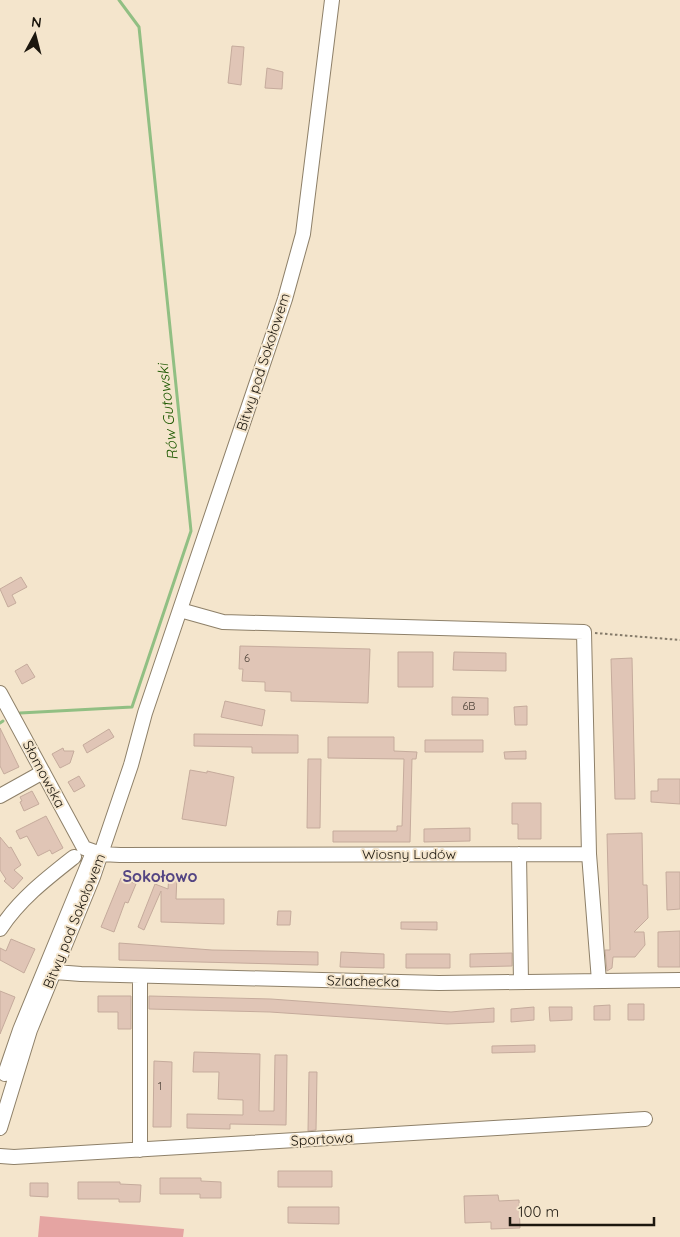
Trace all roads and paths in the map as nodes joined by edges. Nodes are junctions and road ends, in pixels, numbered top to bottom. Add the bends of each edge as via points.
1 (332, 0) edge
2 (180, 610) junction
3 (584, 632) junction
4 (680, 640) edge
5 (0, 693) edge
6 (5, 709) edge
7 (43, 772) junction
8 (0, 796) edge
9 (97, 853) junction
10 (519, 854) junction
11 (589, 854) junction
12 (74, 858) dead end
13 (0, 929) edge
14 (50, 971) junction
15 (140, 976) junction
16 (680, 980) edge
17 (599, 981) junction
18 (521, 982) junction
19 (0, 1041) edge
20 (18, 1048) junction
21 (0, 1092) edge
22 (645, 1119) dead end
23 (0, 1128) edge
24 (140, 1150) junction
25 (0, 1156) edge

1 - 2 street, Bitwy pod Sokołowem via 303,234 259,378
2 - 3 street via 223,622
2 - 9 street, Bitwy pod Sokołowem via 145,712 131,765
3 - 4 path
3 - 11 street
5 - 6 street, Słomowska
6 - 7 street, Słomowska
7 - 8 street
7 - 9 street, Słomowska via 84,848
9 - 10 street, Wiosny Ludów
9 - 14 street, Bitwy pod Sokołowem via 86,899
10 - 11 street, Wiosny Ludów
10 - 18 street
11 - 17 street
12 - 13 street via 41,882 13,910
14 - 15 street, Szlachecka
14 - 20 street, Bitwy pod Sokołowem
15 - 18 street, Szlachecka
15 - 24 street
16 - 17 street, Szlachecka
17 - 18 street, Szlachecka
19 - 20 street
20 - 21 street, Bitwy pod Sokołowem
20 - 23 street, Bitwy pod Sokołowem
22 - 24 street, Sportowa
24 - 25 street, Sportowa

